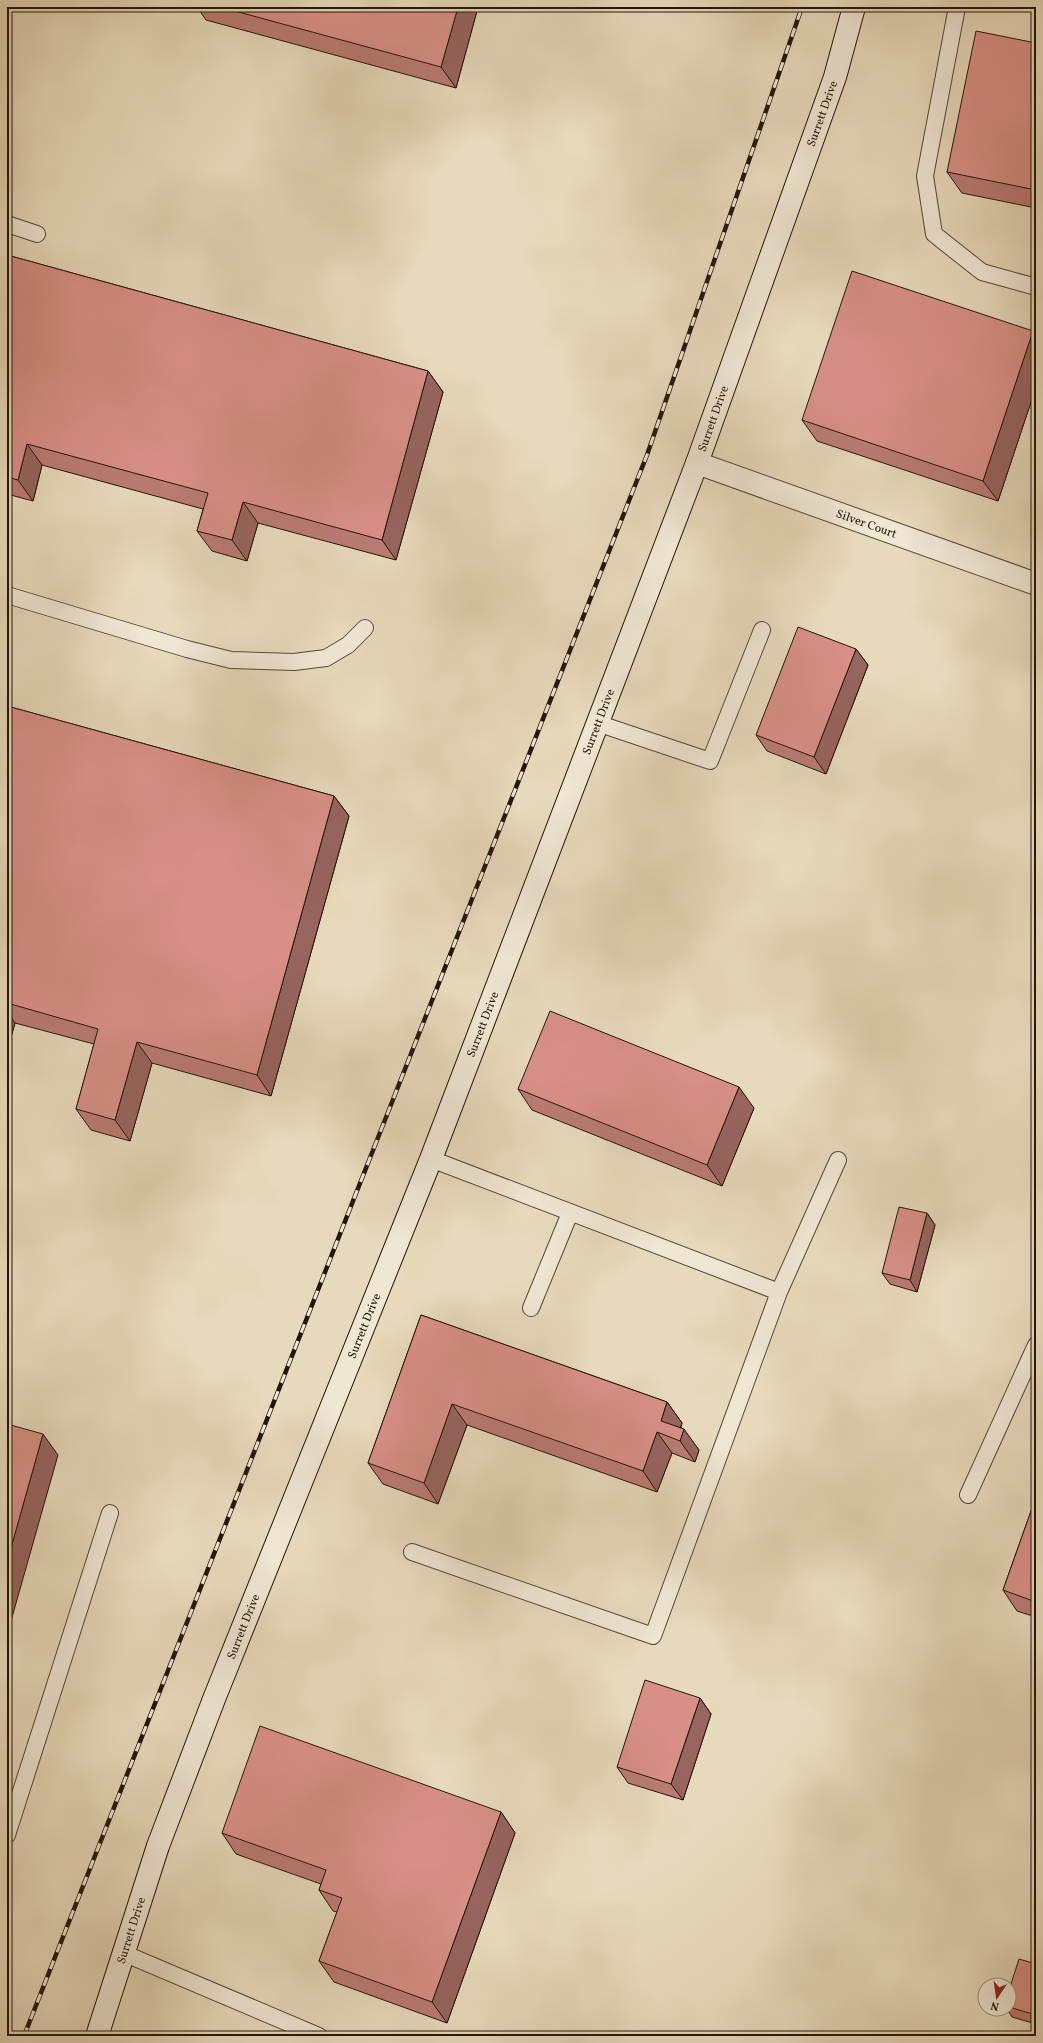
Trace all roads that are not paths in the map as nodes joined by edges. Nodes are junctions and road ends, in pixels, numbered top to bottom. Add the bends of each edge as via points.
1 (854, 7) edge
2 (957, 7) edge
3 (7, 224) edge
4 (37, 234) dead end
5 (1036, 287) edge
6 (697, 463) junction
7 (1036, 584) edge
8 (7, 595) edge
9 (365, 628) dead end
10 (762, 630) dead end
11 (596, 723) junction
12 (431, 1159) junction
13 (838, 1160) dead end
14 (570, 1213) junction
15 (779, 1292) junction
16 (531, 1308) dead end
17 (1036, 1345) edge
18 (968, 1495) dead end
19 (110, 1512) dead end
20 (412, 1552) dead end
21 (7, 1835) edge
22 (123, 1953) junction
23 (97, 2036) edge
24 (318, 2036) edge

1 - 6 street, Surrett Drive via 835,77
2 - 5 lane via 925,176 934,234 982,272
3 - 4 lane
6 - 7 street, Silver Court
6 - 11 street, Surrett Drive
8 - 9 lane via 231,660 294,662 326,658 348,645
10 - 11 lane via 710,761
11 - 12 street, Surrett Drive
12 - 14 lane
12 - 22 street, Surrett Drive via 214,1699 158,1846
13 - 15 lane
14 - 15 lane
14 - 16 lane
15 - 20 lane via 653,1636
17 - 18 lane
19 - 21 lane
22 - 23 street, Surrett Drive
22 - 24 lane

